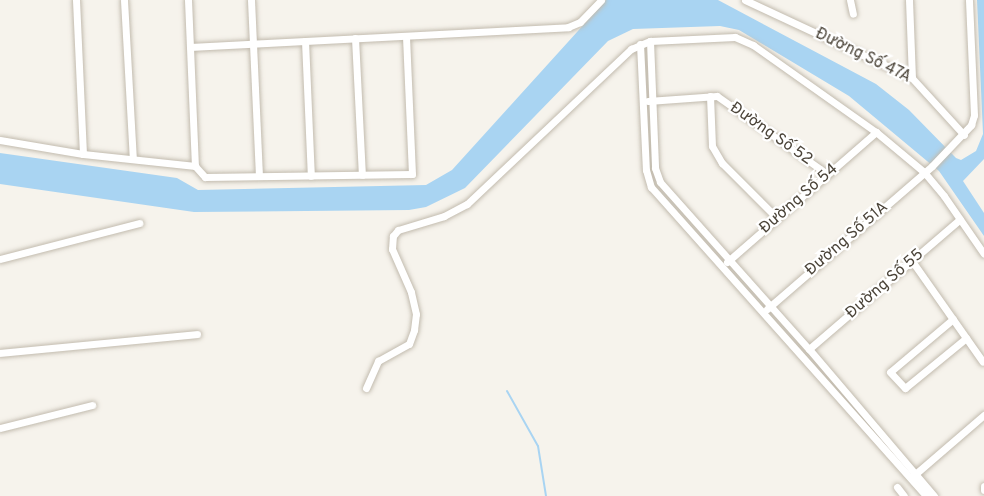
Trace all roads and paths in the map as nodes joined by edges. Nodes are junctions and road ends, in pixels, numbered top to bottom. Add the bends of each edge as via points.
1 (76, 0) edge
2 (124, 0) edge
3 (188, 0) edge
4 (251, 0) edge
5 (600, 0) edge
6 (745, 0) edge
7 (849, 0) edge
8 (909, 0) edge
9 (969, 0) edge
10 (854, 14) dead end
11 (406, 36) junction
12 (355, 38) junction
13 (305, 41) junction
14 (650, 41) junction
15 (254, 44) junction
16 (640, 44) junction
17 (190, 47) junction
18 (912, 78) junction
19 (710, 96) junction
20 (652, 100) junction
21 (643, 101) junction
22 (876, 132) junction
23 (964, 135) junction
24 (0, 140) edge
25 (83, 154) junction
26 (133, 159) junction
27 (195, 166) junction
28 (924, 172) junction
29 (827, 174) junction
30 (362, 175) junction
31 (260, 176) junction
32 (311, 176) junction
33 (777, 218) junction
34 (960, 219) junction
35 (139, 223) dead end
36 (984, 254) edge
37 (0, 259) edge
38 (729, 260) junction
39 (912, 261) junction
40 (722, 266) junction
41 (770, 306) junction
42 (763, 312) junction
43 (953, 319) junction
44 (197, 334) dead end
45 (966, 338) junction
46 (809, 349) junction
47 (0, 353) edge
48 (983, 362) edge
49 (366, 388) dead end
50 (92, 405) dead end
51 (984, 415) edge
52 (0, 428) edge
53 (913, 476) junction
54 (897, 487) dead end
55 (904, 496) edge
56 (926, 496) edge
57 (934, 496) edge

1 - 25 street
2 - 26 street
3 - 17 street
4 - 15 street
5 - 11 street via 580,22 568,27
6 - 18 street, Đường Số 47A
7 - 10 street
8 - 18 street
9 - 23 street via 974,115
11 - 12 street
11 - 30 street via 412,174
12 - 13 street
12 - 30 street
13 - 15 street
13 - 32 street
14 - 16 street
14 - 20 street
14 - 22 street via 735,37 753,45
15 - 17 street
15 - 31 street
16 - 21 street
16 - 49 street via 467,204 444,216 398,230 393,236 392,249 416,314 414,330 409,344 378,361
17 - 27 street
18 - 23 street, Đường Số 47A
19 - 20 street, Đường Số 52
19 - 29 street, Đường Số 52 via 717,96
19 - 33 street via 712,146 722,163
20 - 21 street, Đường Số 52
20 - 38 street via 655,168 660,182
21 - 40 street via 646,170 651,187
22 - 28 street
22 - 29 street, Đường Số 54
23 - 28 street, Đường Số 51A
24 - 25 street
25 - 26 street
26 - 27 street
27 - 31 street via 205,177
28 - 34 street
28 - 41 street, Đường Số 51A
29 - 33 street, Đường Số 54
30 - 32 street
31 - 32 street
33 - 38 street, Đường Số 54
34 - 36 street
34 - 39 street, Đường Số 55
35 - 37 street
38 - 40 street, Đường Số 54
38 - 41 street
39 - 43 street
39 - 46 street, Đường Số 55
40 - 42 street
41 - 42 street, Đường Số 51A
41 - 46 street
42 - 53 street
43 - 45 street
43 - 45 street via 890,372 905,388
44 - 47 street
45 - 48 street
46 - 53 street
50 - 52 street
51 - 53 street
53 - 56 street
53 - 57 street
54 - 55 street

